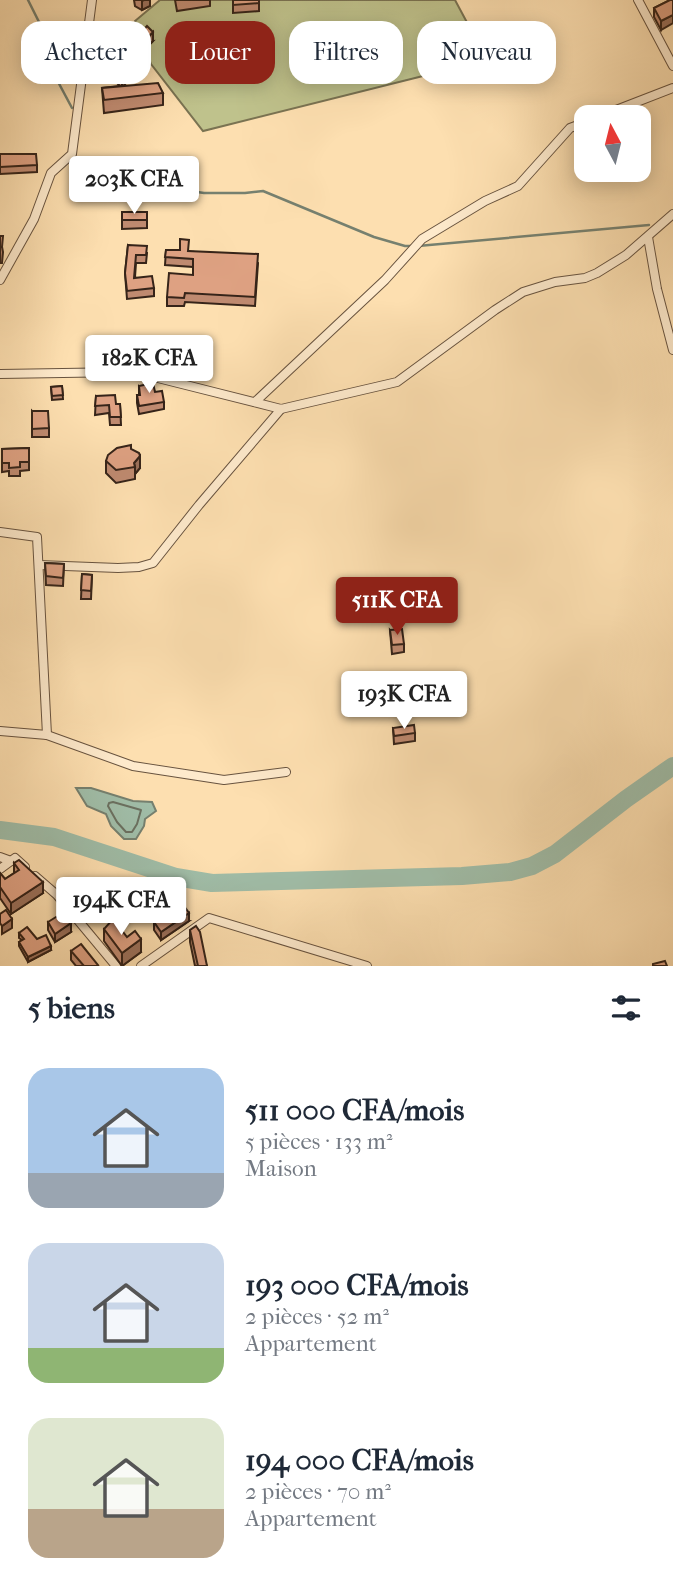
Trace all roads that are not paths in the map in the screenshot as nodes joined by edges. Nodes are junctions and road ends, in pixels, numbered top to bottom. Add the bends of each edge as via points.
1 (92, 0) edge
2 (638, 0) edge
3 (673, 66) edge
4 (673, 88) edge
5 (629, 105) edge
6 (574, 126) edge
7 (673, 214) edge
8 (648, 237) junction
9 (0, 280) edge
10 (673, 350) edge
11 (0, 374) edge
12 (255, 402) junction
13 (281, 409) junction
14 (0, 532) edge
15 (39, 565) junction
16 (0, 731) edge
17 (47, 735) junction
18 (286, 772) dead end
19 (0, 857) edge
20 (11, 861) junction
21 (0, 869) edge
22 (116, 966) edge
23 (141, 966) edge
24 (367, 966) edge

1 - 9 street via 72,154 51,173 34,219
2 - 3 street via 650,12
4 - 5 street
6 - 12 street via 518,186 422,239
7 - 8 street
8 - 10 street
8 - 13 street via 597,273 523,292 397,382
11 - 12 street via 125,372
12 - 13 street
13 - 15 street via 153,563 117,568
14 - 15 street via 37,537
15 - 17 street
16 - 17 street
17 - 18 street via 134,766 223,780
19 - 20 street
20 - 21 street
20 - 22 street via 15,859 57,895
23 - 24 street via 209,918

